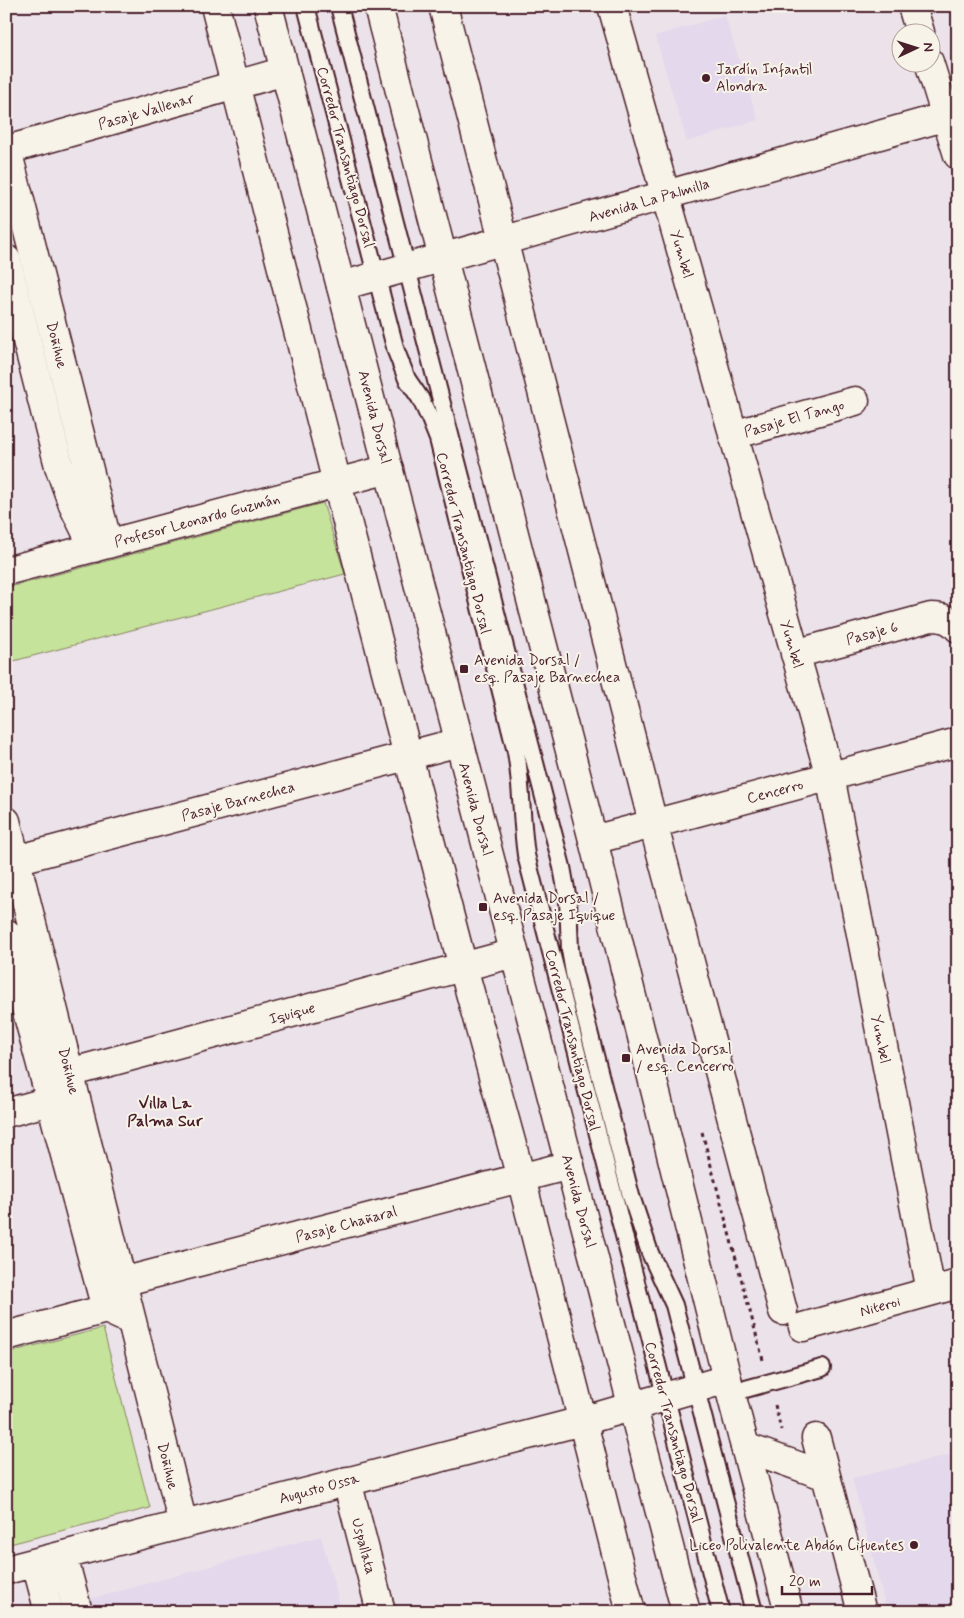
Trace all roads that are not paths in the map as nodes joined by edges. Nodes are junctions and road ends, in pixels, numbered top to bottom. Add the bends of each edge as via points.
1 (215, 6) edge
2 (268, 6) edge
3 (306, 6) edge
4 (339, 6) edge
5 (378, 6) edge
6 (443, 6) edge
7 (612, 6) edge
8 (912, 6) edge
9 (917, 22) edge
10 (285, 71) junction
11 (933, 72) edge
12 (236, 85) junction
13 (952, 115) edge
14 (7, 148) edge
15 (958, 155) edge
16 (665, 195) junction
17 (503, 240) junction
18 (442, 258) junction
19 (6, 259) edge
20 (406, 268) junction
21 (377, 276) junction
22 (341, 286) junction
23 (52, 325) junction
24 (16, 336) edge
25 (855, 401) dead end
26 (733, 435) junction
27 (389, 470) junction
28 (337, 483) junction
29 (101, 546) junction
30 (6, 571) edge
31 (953, 624) edge
32 (795, 654) junction
33 (459, 742) junction
34 (958, 742) edge
35 (408, 756) junction
36 (830, 776) junction
37 (6, 821) edge
38 (653, 823) junction
39 (593, 840) junction
40 (15, 879) edge
41 (6, 932) edge
42 (514, 953) junction
43 (463, 967) junction
44 (65, 1089) junction
45 (6, 1113) edge
46 (570, 1165) junction
47 (521, 1178) junction
48 (122, 1282) junction
49 (958, 1284) edge
50 (931, 1292) junction
51 (106, 1310) junction
52 (132, 1321) junction
53 (6, 1336) edge
54 (822, 1368) dead end
55 (729, 1386) junction
56 (695, 1388) junction
57 (665, 1397) junction
58 (633, 1406) junction
59 (582, 1420) junction
60 (816, 1438) dead end
61 (745, 1447) junction
62 (826, 1476) junction
63 (347, 1481) junction
64 (183, 1524) junction
65 (64, 1556) junction
66 (36, 1562) junction
67 (6, 1570) edge
68 (49, 1612) edge
69 (78, 1612) edge
70 (381, 1612) edge
71 (632, 1612) edge
72 (686, 1612) edge
73 (721, 1612) edge
74 (754, 1612) edge
75 (789, 1612) edge
76 (862, 1612) edge

1 - 12 street
2 - 10 street, Avenida Dorsal
3 - 21 lane, Corredor Transantiago Dorsal
4 - 20 lane, Corredor Transantiago Dorsal
5 - 18 street
6 - 17 street
7 - 16 street, Yumbel
8 - 9 street
10 - 12 street, Pasaje Vallenar
10 - 22 street, Avenida Dorsal
11 - 13 street
12 - 14 street, Pasaje Vallenar
12 - 28 street
13 - 15 street
13 - 16 street, Avenida La Palmilla
14 - 23 street, Doñihue
16 - 17 street, Avenida La Palmilla
16 - 26 street, Yumbel
17 - 18 street, Avenida La Palmilla
17 - 38 street
18 - 20 street, Avenida La Palmilla
18 - 39 street
19 - 24 street, Doñihue
20 - 21 street, Avenida La Palmilla
20 - 56 lane, Corredor Transantiago Dorsal via 562,867 574,973 631,1196 650,1253 674,1305
21 - 22 street, Avenida La Palmilla
21 - 57 lane, Corredor Transantiago Dorsal via 396,351 438,439 516,752 521,777 526,855
22 - 27 street, Avenida Dorsal
23 - 24 street
23 - 29 street, Doñihue
24 - 29 street, Doñihue via 72,505
25 - 26 street, Pasaje El Tango
26 - 32 street, Yumbel
27 - 28 street, Profesor Leonardo Guzmán
27 - 33 street, Avenida Dorsal
28 - 29 street, Profesor Leonardo Guzmán
28 - 35 street
29 - 30 street, Profesor Leonardo Guzmán
31 - 32 street, Pasaje 6 via 940,617 931,617
32 - 36 street, Yumbel
33 - 35 street, Pasaje Barnechea
33 - 42 street, Avenida Dorsal
34 - 36 street, Cencerro
35 - 40 street, Pasaje Barnechea
35 - 43 street
36 - 38 street, Cencerro
36 - 50 street, Yumbel
37 - 40 street, Doñihue
38 - 39 street, Cencerro
38 - 50 street, Niteroi via 793,1319
39 - 55 street
40 - 44 street, Doñihue
41 - 44 street, Doñihue
42 - 43 street, Iquique
42 - 46 street, Avenida Dorsal
43 - 44 street, Iquique
43 - 47 street
44 - 45 street, Iquique
44 - 48 street, Doñihue
44 - 51 street, Doñihue
46 - 47 street, Pasaje Chañaral
46 - 58 street, Avenida Dorsal
47 - 48 street, Pasaje Chañaral
47 - 59 street
48 - 52 street, Doñihue
49 - 50 street, Niteroi
51 - 52 street
51 - 53 street
52 - 64 street, Doñihue
54 - 55 lane
55 - 56 street
55 - 61 street
56 - 57 street
56 - 74 lane, Corredor Transantiago Dorsal
57 - 58 street
57 - 73 lane, Corredor Transantiago Dorsal
58 - 59 street, Augusto Ossa
58 - 72 street, Avenida Dorsal
59 - 63 street, Augusto Ossa
59 - 71 street
60 - 62 street
61 - 62 street
61 - 75 street
62 - 76 street
63 - 64 street, Augusto Ossa
63 - 70 street, Uspallata
64 - 65 street, Augusto Ossa
65 - 66 street, Augusto Ossa
65 - 69 street
66 - 67 street, Augusto Ossa
66 - 68 street

